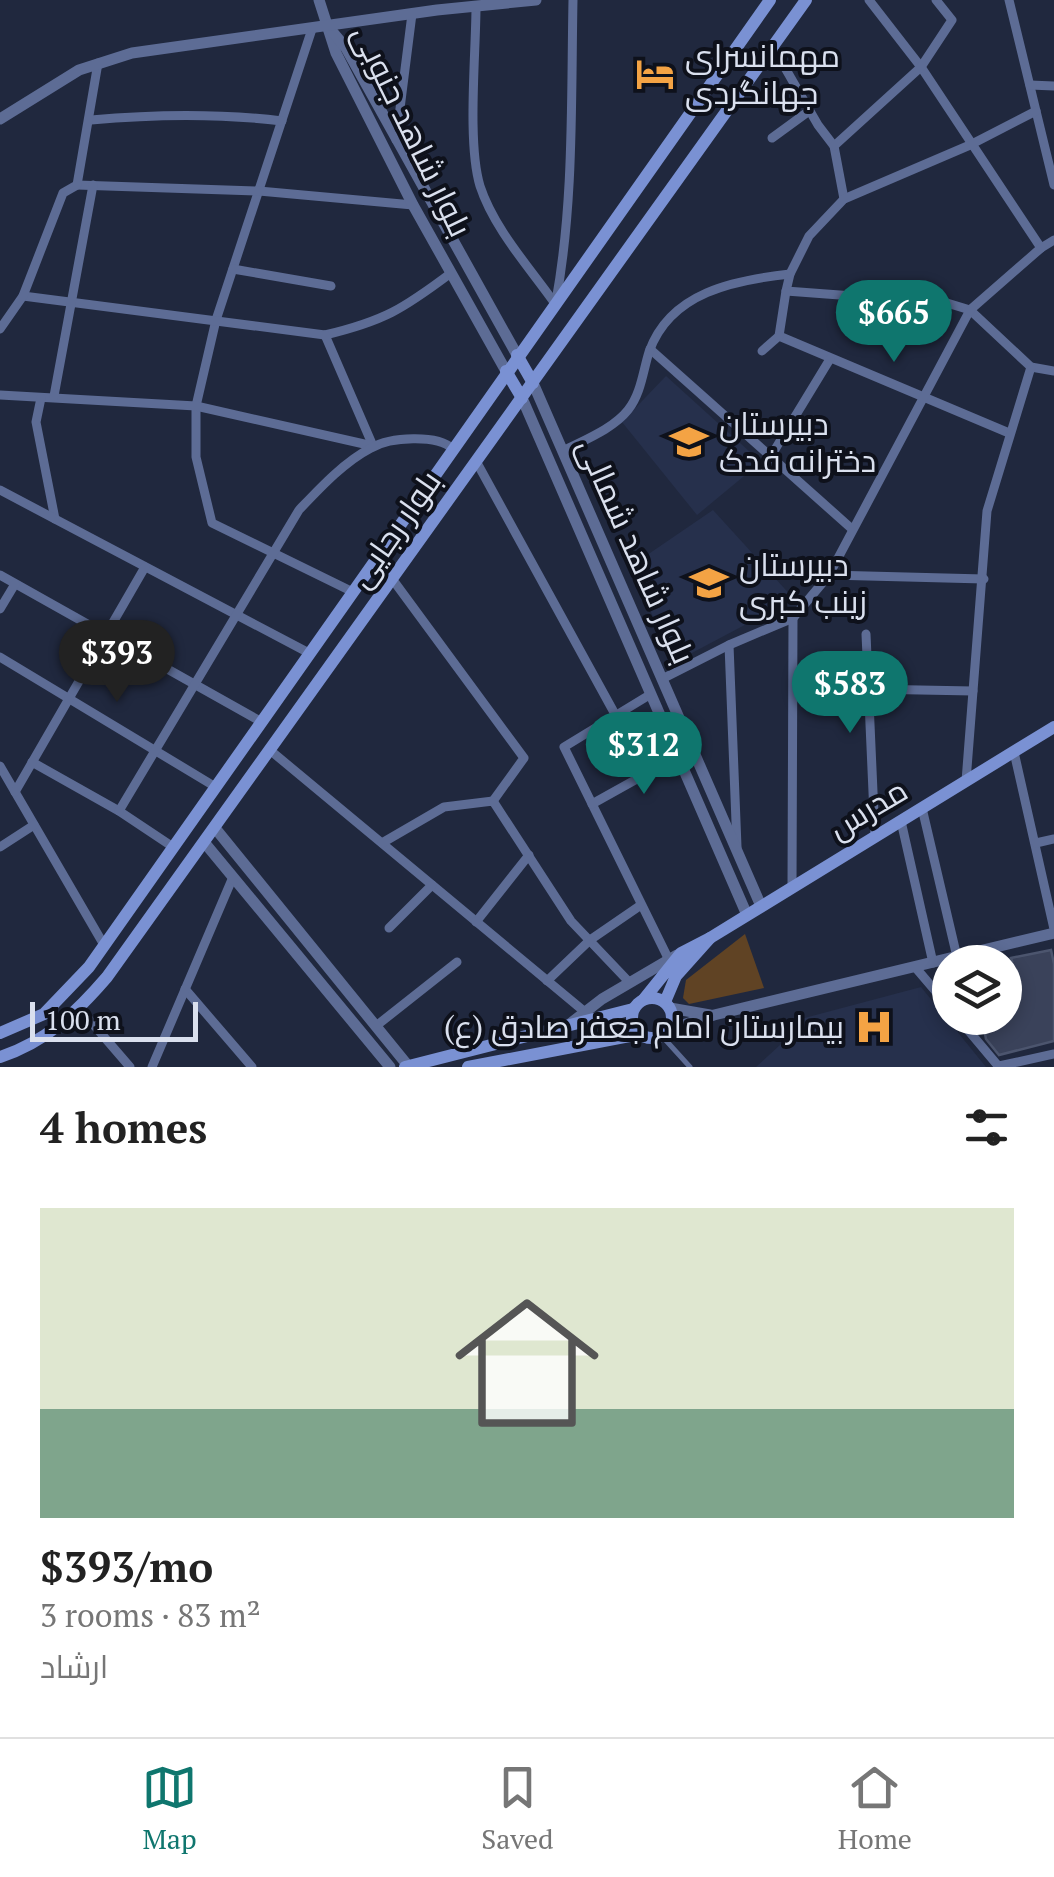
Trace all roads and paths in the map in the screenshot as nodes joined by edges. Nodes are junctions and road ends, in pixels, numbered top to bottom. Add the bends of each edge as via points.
1 (319, 0) edge
2 (536, 0) edge
3 (573, 0) edge
4 (770, 0) edge
5 (806, 0) edge
6 (869, 0) edge
7 (936, 0) edge
8 (1009, 0) edge
9 (435, 5) edge
10 (476, 6) junction
11 (412, 14) junction
12 (328, 26) junction
13 (312, 29) junction
14 (773, 47) junction
15 (98, 64) junction
16 (921, 67) junction
17 (1030, 85) junction
18 (1054, 86) edge
19 (1036, 110) junction
20 (809, 111) junction
21 (0, 119) edge
22 (90, 120) junction
23 (282, 121) junction
24 (772, 138) dead end
25 (396, 141) junction
26 (970, 145) junction
27 (834, 146) junction
28 (78, 185) junction
29 (94, 185) junction
30 (1054, 186) edge
31 (259, 191) junction
32 (844, 199) junction
33 (413, 205) junction
34 (1054, 240) edge
35 (1041, 248) junction
36 (233, 270) junction
37 (451, 274) junction
38 (790, 274) junction
39 (331, 286) dead end
40 (786, 291) junction
41 (23, 296) junction
42 (71, 302) junction
43 (556, 305) junction
44 (970, 310) junction
45 (216, 320) junction
46 (0, 329) edge
47 (326, 335) junction
48 (778, 336) junction
49 (650, 349) junction
50 (762, 352) dead end
51 (518, 356) junction
52 (830, 358) junction
53 (1032, 367) junction
54 (506, 371) junction
55 (1054, 371) edge
56 (533, 383) junction
57 (0, 395) edge
58 (54, 396) junction
59 (41, 398) junction
60 (522, 398) junction
61 (924, 398) junction
62 (196, 406) junction
63 (1009, 433) junction
64 (373, 446) junction
65 (454, 449) junction
66 (563, 451) junction
67 (772, 456) junction
68 (476, 461) junction
69 (0, 490) edge
70 (55, 519) junction
71 (852, 529) junction
72 (272, 552) junction
73 (146, 567) junction
74 (0, 575) edge
75 (829, 575) junction
76 (984, 579) junction
77 (393, 580) junction
78 (16, 584) junction
79 (353, 592) junction
80 (0, 610) edge
81 (236, 614) junction
82 (792, 618) junction
83 (866, 634) dead end
84 (106, 635) junction
85 (729, 644) junction
86 (309, 653) junction
87 (0, 657) edge
88 (662, 679) junction
89 (194, 684) junction
90 (867, 688) junction
91 (973, 691) junction
92 (651, 694) junction
93 (69, 698) junction
94 (616, 716) junction
95 (260, 722) junction
96 (1054, 728) edge
97 (155, 750) junction
98 (271, 751) junction
99 (1014, 752) junction
100 (678, 756) junction
101 (32, 762) junction
102 (0, 766) edge
103 (966, 781) junction
104 (214, 786) junction
105 (15, 792) junction
106 (492, 801) junction
107 (592, 804) junction
108 (922, 808) junction
109 (119, 811) junction
110 (901, 821) junction
111 (34, 825) junction
112 (215, 828) junction
113 (875, 836) junction
114 (1054, 839) edge
115 (204, 842) junction
116 (382, 843) junction
117 (1036, 843) junction
118 (0, 847) edge
119 (172, 848) junction
120 (738, 852) junction
121 (529, 855) junction
122 (234, 877) junction
123 (432, 885) junction
124 (792, 888) junction
125 (641, 905) junction
126 (761, 906) junction
127 (748, 915) junction
128 (476, 922) junction
129 (389, 928) dead end
130 (1054, 931) edge
131 (710, 938) junction
132 (590, 940) junction
133 (104, 945) junction
134 (954, 945) edge
135 (1002, 945) edge
136 (675, 957) junction
137 (932, 959) edge
138 (457, 962) dead end
139 (932, 963) edge
140 (915, 967) junction
141 (547, 981) junction
142 (630, 983) junction
143 (932, 987) edge
144 (185, 989) junction
145 (638, 1004) junction
146 (667, 1005) junction
147 (80, 1009) junction
148 (585, 1012) junction
149 (714, 1015) junction
150 (376, 1026) junction
151 (567, 1026) junction
152 (0, 1032) edge
153 (664, 1033) junction
154 (640, 1034) junction
155 (972, 1035) edge
156 (18, 1051) junction
157 (1054, 1054) edge
158 (0, 1057) edge
159 (407, 1066) edge
160 (1, 1067) edge
161 (130, 1067) edge
162 (152, 1067) edge
163 (252, 1067) edge
164 (390, 1067) edge
165 (468, 1067) edge
166 (690, 1067) edge
167 (999, 1067) edge

1 - 12 street
2 - 10 street
3 - 43 street via 570,154
4 - 43 main road, بلوار رجایی
5 - 14 main road, بلوار رجایی
6 - 16 street
7 - 16 street via 952,20
8 - 17 street
9 - 10 street
9 - 11 street
10 - 43 street via 480,184
11 - 12 street
11 - 25 street
12 - 13 street
12 - 25 street, بلوار شاهد جنوبی
12 - 33 street, بلوار شاهد جنوبی
13 - 15 street via 190,43
13 - 23 street
14 - 20 street
14 - 56 main road, بلوار رجایی
15 - 21 street
15 - 22 street
16 - 26 street
16 - 27 street
17 - 18 street
17 - 19 street
19 - 26 street
19 - 30 street
20 - 24 street
20 - 27 street
22 - 23 street via 204,114
22 - 28 street
23 - 31 street
25 - 51 street, بلوار شاهد جنوبی
26 - 32 street
26 - 35 street
27 - 32 street
28 - 29 street
28 - 41 street via 63,194
29 - 31 street
29 - 42 street
31 - 33 street
31 - 36 street
32 - 38 street via 810,236
33 - 37 street, بلوار شاهد جنوبی
34 - 35 street
35 - 44 street
36 - 39 street
36 - 45 street
37 - 47 street via 399,312
37 - 54 street, بلوار شاهد جنوبی
38 - 40 street
38 - 49 street via 746,279 697,297 667,318
40 - 44 street
40 - 48 street
41 - 42 street
41 - 46 street
42 - 45 street
42 - 58 street
43 - 51 main road, بلوار رجایی
44 - 53 street
44 - 61 street
45 - 47 street
45 - 62 street
47 - 64 street
48 - 50 street
48 - 52 street
49 - 66 street via 625,415
49 - 67 street
51 - 54 main road, بلوار رجایی
51 - 56 main road
52 - 61 street
52 - 67 street
53 - 55 street
53 - 63 street
54 - 60 main road
54 - 65 main road, بلوار رجایی
56 - 60 main road, بلوار رجایی
56 - 66 street, بلوار شاهد شمالی
57 - 59 street
58 - 59 street
58 - 62 street
59 - 70 street via 36,422
60 - 68 main road, بلوار رجایی
60 - 92 street, بلوار شاهد شمالی
61 - 63 street
61 - 71 street
62 - 64 street
62 - 72 street via 196,456 212,522
63 - 76 street via 987,511
64 - 65 street via 420,438
64 - 72 street via 324,484
65 - 79 main road, بلوار رجایی
66 - 88 street, بلوار شاهد شمالی
67 - 71 street
68 - 77 main road, بلوار رجایی
68 - 94 street
69 - 70 street
70 - 73 street
71 - 75 street
72 - 79 street
72 - 81 street
73 - 81 street
73 - 84 street
74 - 78 street
75 - 76 street
75 - 82 street
76 - 91 street
77 - 98 main road, بلوار رجایی
77 - 106 street via 524,758
78 - 80 street
78 - 84 street
79 - 86 main road, بلوار رجایی
81 - 86 street
81 - 89 street
82 - 85 street
82 - 124 street
83 - 90 street
84 - 89 street
84 - 93 street
85 - 88 street
85 - 120 street
86 - 95 main road, بلوار رجایی
87 - 93 street
88 - 120 street, بلوار شاهد شمالی
89 - 95 street
89 - 97 street
90 - 91 street
90 - 113 street
91 - 103 street
92 - 94 street
92 - 100 street, بلوار شاهد شمالی
93 - 97 street
93 - 101 street
94 - 107 street via 564,746
95 - 104 main road, بلوار رجایی
96 - 99 main road, مدرس
97 - 104 street
97 - 109 street
98 - 112 main road, بلوار رجایی
98 - 116 street
99 - 103 main road, مدرس
99 - 117 street
100 - 107 street
100 - 127 street, بلوار شاهد شمالی
101 - 105 street
101 - 109 street
102 - 105 street
103 - 108 main road, مدرس
104 - 119 main road, بلوار رجایی
105 - 111 street
106 - 116 street via 444,806
106 - 121 street
107 - 125 street
108 - 110 main road, مدرس
108 - 134 street
109 - 119 street
110 - 113 main road, مدرس
110 - 137 street
111 - 118 street
111 - 133 street
112 - 115 main road, بلوار رجایی
112 - 150 street
113 - 124 main road, مدرس
114 - 117 street
115 - 122 street
115 - 147 main road, بلوار رجایی
116 - 123 street
117 - 130 street
119 - 133 main road, بلوار رجایی
120 - 126 street, بلوار شاهد شمالی
121 - 128 street
121 - 132 street
122 - 144 street
122 - 164 street
123 - 128 street
123 - 129 street
124 - 126 main road, مدرس
125 - 132 street
125 - 136 street
126 - 127 main road, مدرس
127 - 131 main road, مدرس
128 - 141 street
130 - 135 street
131 - 136 main road, مدرس
131 - 146 main road, مدرس via 676,976
132 - 141 street
132 - 142 street
133 - 152 main road, بلوار رجایی via 44,1014
136 - 142 street
136 - 145 main road, مدرس
138 - 150 street
139 - 140 street
140 - 143 street
140 - 149 street
141 - 148 street
142 - 148 street
144 - 162 street
144 - 163 street
145 - 146 main road via 658,998
145 - 151 main road
145 - 154 main road via 632,1023
146 - 149 street
146 - 153 main road via 671,1023
147 - 156 main road, بلوار رجایی
147 - 161 street
148 - 151 street
149 - 153 street
150 - 159 street
151 - 159 main road
153 - 154 main road
153 - 166 lane
154 - 165 main road
155 - 167 street
156 - 158 main road, بلوار رجایی
156 - 160 street
157 - 167 street

